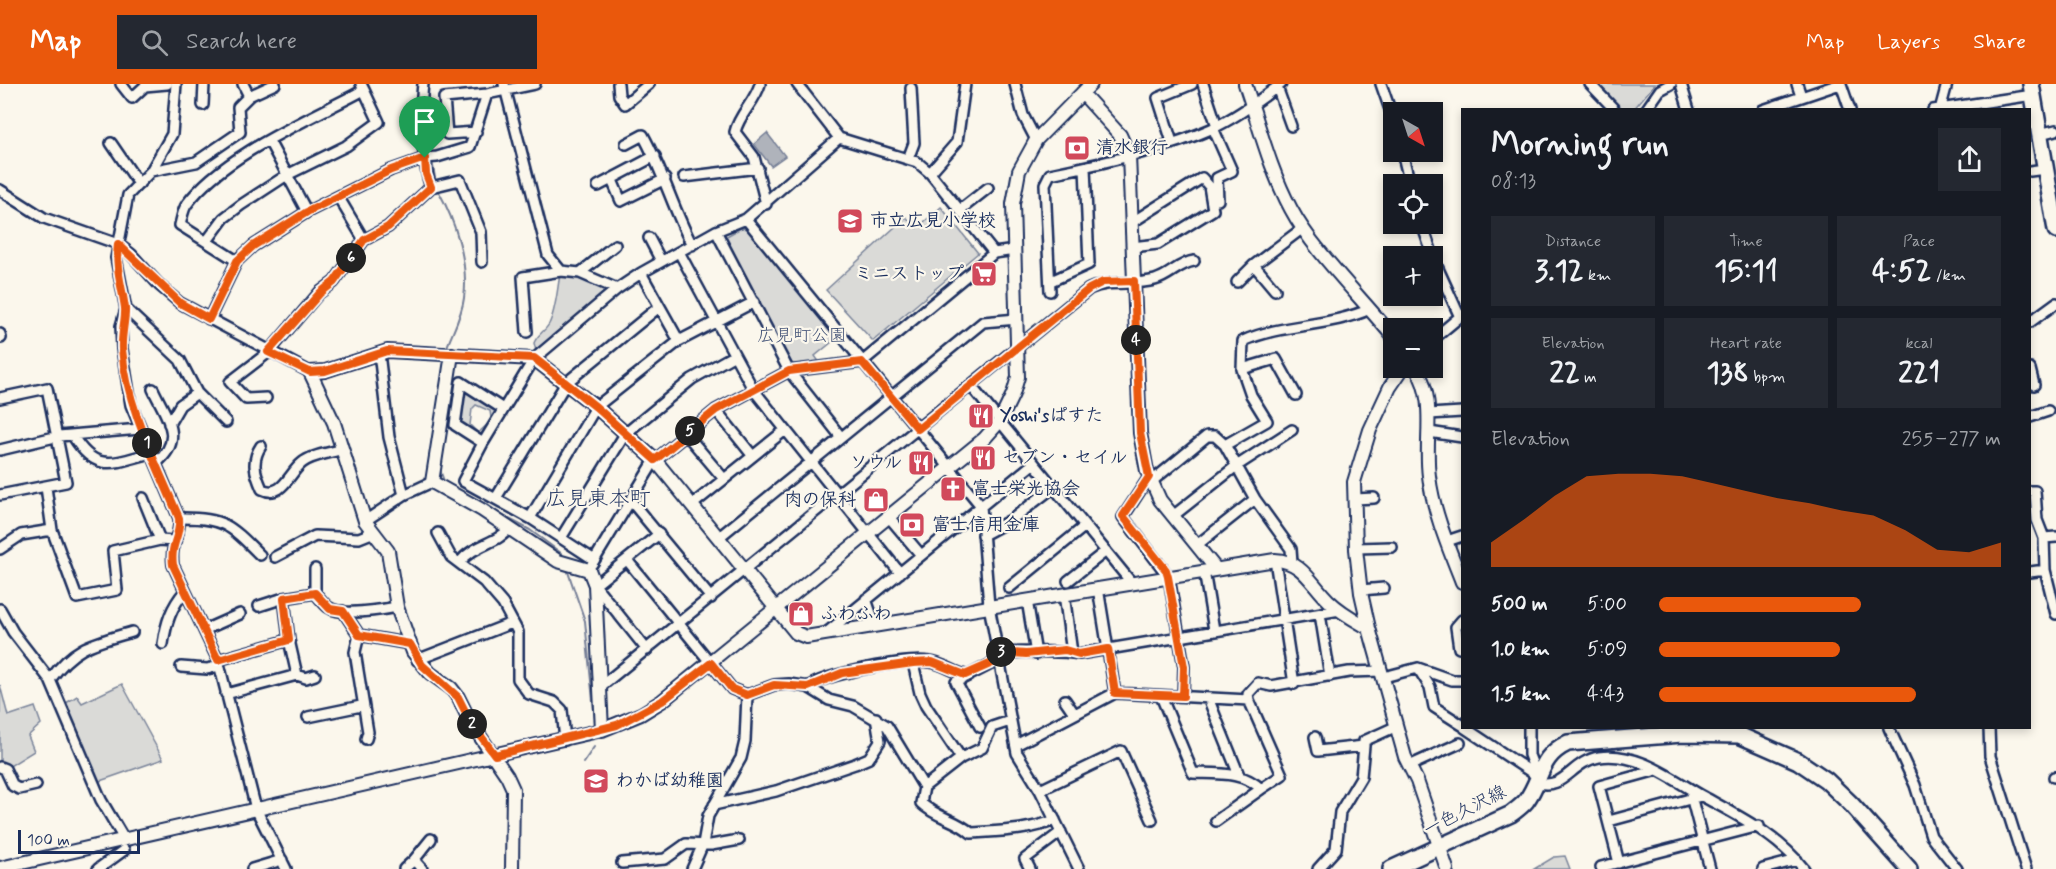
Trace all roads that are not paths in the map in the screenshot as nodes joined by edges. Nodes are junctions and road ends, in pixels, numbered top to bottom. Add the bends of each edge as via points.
1 (121, 84) edge
2 (167, 84) edge
3 (176, 84) edge
4 (204, 84) edge
5 (243, 84) edge
6 (274, 84) edge
7 (423, 84) edge
8 (535, 84) edge
9 (618, 84) edge
10 (649, 84) edge
11 (760, 84) edge
12 (797, 84) edge
13 (965, 84) edge
14 (1015, 84) edge
15 (1091, 84) edge
16 (1191, 84) edge
17 (1203, 84) edge
18 (1245, 84) edge
19 (1381, 84) edge
20 (1590, 84) edge
21 (1671, 84) edge
22 (1681, 84) edge
23 (1797, 84) edge
24 (1841, 84) edge
25 (1947, 84) edge
26 (1279, 86) edge
27 (363, 87) edge
28 (505, 87) edge
29 (910, 88) dead end
30 (2032, 90) edge
31 (1082, 93) junction
32 (487, 94) junction
33 (249, 96) junction
34 (1801, 96) junction
35 (1387, 102) edge
36 (1252, 104) junction
37 (203, 105) dead end
38 (1613, 108) edge
39 (1647, 108) edge
40 (1688, 108) edge
41 (1768, 108) edge
42 (1849, 108) edge
43 (1938, 108) edge
44 (1943, 108) edge
45 (1291, 126) dead end
46 (1215, 127) junction
47 (2056, 130) edge
48 (2036, 131) edge
49 (476, 132) junction
50 (838, 138) junction
51 (1036, 140) junction
52 (269, 141) junction
53 (1172, 142) junction
54 (111, 143) dead end
55 (626, 144) dead end
56 (1129, 155) junction
57 (655, 156) junction
58 (429, 157) junction
59 (908, 159) junction
60 (1085, 167) junction
61 (758, 168) junction
62 (2037, 170) edge
63 (151, 171) junction
64 (930, 173) junction
65 (287, 175) junction
66 (684, 177) dead end
67 (665, 178) junction
68 (612, 180) junction
69 (138, 184) junction
70 (598, 186) dead end
71 (431, 187) junction
72 (988, 188) dead end
73 (0, 190) edge
74 (339, 198) junction
75 (1218, 200) dead end
76 (766, 204) junction
77 (960, 210) junction
78 (307, 212) junction
79 (746, 219) junction
80 (1131, 223) junction
81 (1303, 228) junction
82 (716, 231) junction
83 (2056, 231) edge
84 (1425, 234) edge
85 (649, 238) dead end
86 (364, 240) junction
87 (207, 241) junction
88 (118, 244) junction
89 (615, 245) dead end
90 (692, 245) junction
91 (1132, 247) junction
92 (1015, 250) junction
93 (679, 252) junction
94 (994, 252) junction
95 (237, 261) junction
96 (661, 261) junction
97 (1194, 261) dead end
98 (482, 262) dead end
99 (1254, 265) junction
100 (561, 271) junction
101 (580, 273) junction
102 (640, 273) junction
103 (1134, 281) junction
104 (1236, 282) dead end
105 (617, 289) junction
106 (1275, 290) dead end
107 (754, 302) junction
108 (2056, 303) edge
109 (659, 307) junction
110 (126, 309) junction
111 (1370, 309) junction
112 (1461, 316) edge
113 (209, 319) junction
114 (1017, 319) junction
115 (2031, 321) edge
116 (716, 323) junction
117 (1383, 325) edge
118 (1443, 330) edge
119 (527, 332) dead end
120 (679, 341) junction
121 (1018, 348) junction
122 (268, 352) junction
123 (379, 352) junction
124 (452, 354) junction
125 (734, 356) junction
126 (534, 358) junction
127 (862, 362) junction
128 (1242, 369) junction
129 (789, 371) junction
130 (310, 372) junction
131 (2031, 373) edge
132 (1396, 378) edge
133 (1421, 378) edge
134 (566, 383) junction
135 (2034, 385) dead end
136 (971, 386) junction
137 (153, 389) dead end
138 (753, 389) junction
139 (197, 393) junction
140 (1296, 395) dead end
141 (891, 396) junction
142 (0, 398) edge
143 (266, 398) dead end
144 (596, 407) junction
145 (503, 409) junction
146 (716, 410) junction
147 (2048, 411) dead end
148 (1461, 412) edge
149 (1429, 414) junction
150 (2031, 417) edge
151 (1000, 421) junction
152 (225, 422) dead end
153 (169, 424) junction
154 (140, 429) junction
155 (918, 429) junction
156 (1292, 430) dead end
157 (784, 431) junction
158 (1429, 432) junction
159 (625, 434) junction
160 (686, 434) junction
161 (59, 436) junction
162 (73, 436) junction
163 (841, 436) junction
164 (1461, 436) edge
165 (483, 443) junction
166 (1225, 445) junction
167 (261, 446) dead end
168 (343, 449) junction
169 (0, 450) edge
170 (151, 453) junction
171 (752, 455) junction
172 (655, 460) junction
173 (156, 463) junction
174 (811, 463) junction
175 (1034, 463) junction
176 (1235, 467) junction
177 (949, 468) junction
178 (724, 479) junction
179 (1150, 480) junction
180 (432, 482) junction
181 (45, 487) junction
182 (1054, 487) junction
183 (2031, 491) edge
184 (0, 495) edge
185 (404, 495) junction
186 (837, 495) junction
187 (143, 498) dead end
188 (496, 498) junction
189 (1374, 498) dead end
190 (1255, 499) junction
191 (1355, 499) junction
192 (630, 500) junction
193 (692, 505) junction
194 (981, 506) junction
195 (1173, 516) junction
196 (889, 517) junction
197 (179, 518) junction
198 (530, 518) junction
199 (365, 521) junction
200 (1085, 526) junction
201 (509, 528) junction
202 (52, 530) junction
203 (374, 532) junction
204 (438, 533) dead end
205 (869, 533) junction
206 (659, 534) junction
207 (983, 535) junction
208 (1461, 536) edge
209 (2056, 537) edge
210 (561, 538) junction
211 (718, 538) junction
212 (2044, 538) junction
213 (160, 540) junction
214 (173, 541) junction
215 (1447, 541) junction
216 (1197, 545) junction
217 (1392, 547) dead end
218 (1356, 548) junction
219 (0, 549) edge
220 (1106, 551) junction
221 (260, 555) dead end
222 (921, 555) junction
223 (275, 556) dead end
224 (627, 560) junction
225 (1275, 560) junction
226 (1292, 562) junction
227 (459, 563) junction
228 (591, 564) junction
229 (315, 569) dead end
230 (1210, 570) junction
231 (2045, 570) junction
232 (745, 571) junction
233 (2031, 572) edge
234 (900, 573) junction
235 (1168, 577) junction
236 (1461, 579) edge
237 (1068, 581) dead end
238 (1131, 582) junction
239 (595, 585) junction
240 (1009, 588) dead end
241 (1098, 588) junction
242 (1384, 588) dead end
243 (185, 591) junction
244 (1361, 591) junction
245 (315, 593) junction
246 (1064, 594) junction
247 (284, 598) junction
248 (711, 598) junction
249 (866, 599) junction
250 (1028, 600) junction
251 (259, 606) dead end
252 (989, 606) junction
253 (397, 607) junction
254 (0, 609) edge
255 (777, 609) junction
256 (1340, 610) junction
257 (343, 611) junction
258 (240, 614) dead end
259 (1320, 614) junction
260 (2056, 614) edge
261 (1284, 620) junction
262 (1461, 621) edge
263 (512, 623) junction
264 (679, 624) junction
265 (875, 626) junction
266 (1369, 628) junction
267 (204, 630) junction
268 (1214, 630) junction
269 (132, 633) dead end
270 (824, 634) junction
271 (359, 635) junction
272 (1179, 637) junction
273 (289, 640) junction
274 (163, 644) dead end
275 (410, 644) junction
276 (1459, 648) dead end
277 (1108, 649) junction
278 (647, 650) junction
279 (1072, 652) junction
280 (1036, 654) junction
281 (998, 656) junction
282 (417, 660) junction
283 (219, 663) junction
284 (711, 663) junction
285 (913, 663) junction
286 (181, 667) dead end
287 (1418, 668) junction
288 (1383, 674) junction
289 (297, 675) junction
290 (315, 675) dead end
291 (965, 675) junction
292 (1330, 676) junction
293 (50, 680) junction
294 (1461, 680) edge
295 (1294, 684) junction
296 (600, 687) junction
297 (808, 687) junction
298 (1115, 693) junction
299 (226, 694) junction
300 (747, 695) junction
301 (1161, 696) junction
302 (1183, 696) junction
303 (1208, 698) junction
304 (1065, 700) dead end
305 (1249, 700) junction
306 (361, 706) junction
307 (1074, 713) junction
308 (308, 717) dead end
309 (876, 718) junction
310 (1010, 721) junction
311 (1461, 724) edge
312 (1397, 726) junction
313 (980, 727) dead end
314 (1468, 729) edge
315 (1529, 729) edge
316 (1889, 729) edge
317 (1989, 729) edge
318 (602, 730) junction
319 (1735, 731) edge
320 (1315, 737) dead end
321 (366, 739) dead end
322 (565, 740) junction
323 (1460, 743) dead end
324 (1016, 745) junction
325 (1364, 746) junction
326 (495, 755) junction
327 (961, 758) junction
328 (1409, 766) junction
329 (0, 767) edge
330 (1657, 770) junction
331 (1239, 775) junction
332 (1536, 779) junction
333 (36, 785) dead end
334 (924, 787) junction
335 (1689, 787) junction
336 (1261, 789) junction
337 (1040, 790) junction
338 (1701, 796) junction
339 (1692, 800) junction
340 (714, 805) junction
341 (256, 809) junction
342 (1055, 820) junction
343 (1152, 820) dead end
344 (1609, 821) junction
345 (1216, 822) dead end
346 (1759, 826) junction
347 (1061, 832) junction
348 (431, 839) dead end
349 (739, 840) dead end
350 (1704, 841) junction
351 (124, 844) junction
352 (703, 844) junction
353 (1438, 847) junction
354 (414, 860) junction
355 (1797, 860) junction
356 (622, 863) dead end
357 (1619, 863) junction
358 (284, 865) edge
359 (0, 868) edge
360 (98, 869) edge
361 (252, 869) edge
362 (404, 869) edge
363 (422, 869) edge
364 (512, 869) edge
365 (692, 869) edge
366 (1030, 869) edge
367 (1079, 869) edge
368 (1318, 869) edge
369 (1391, 869) edge
370 (1447, 869) edge
371 (1602, 869) edge
372 (1710, 869) edge
373 (1764, 869) edge
374 (1804, 869) edge
375 (1909, 869) edge
376 (1957, 869) edge
377 (2026, 869) edge

1 - 2 street via 132,98 145,86
3 - 63 street via 172,134
4 - 37 street
5 - 33 street
6 - 33 street
7 - 58 street via 421,98
8 - 28 street
9 - 10 street via 625,105
11 - 61 street via 735,132
12 - 50 street
13 - 64 street via 957,141
14 - 51 street via 1023,115
15 - 31 street
16 - 53 street via 1158,98
17 - 46 street
18 - 36 street
19 - 35 street
20 - 38 street
21 - 39 street via 1660,90
22 - 40 street
23 - 34 street
24 - 34 street
24 - 42 street
25 - 43 street
26 - 36 street
26 - 45 street
27 - 52 street
27 - 65 street via 379,122 346,146
28 - 32 street
28 - 100 street via 544,244
29 - 59 street via 914,143
30 - 44 street
30 - 48 main road
31 - 51 street
31 - 56 street via 1120,135
32 - 49 street
32 - 49 street via 444,98 447,134
33 - 63 street via 238,107 240,132 231,140 196,162
34 - 41 street
36 - 46 street
36 - 81 street via 1280,185
46 - 53 street
46 - 75 street via 1232,171 1217,178
47 - 48 street
48 - 62 main road
49 - 58 street via 470,147
50 - 59 street
50 - 76 street
51 - 92 street via 1025,157 1015,187
52 - 65 street
52 - 87 street via 206,182 185,206 180,225
53 - 56 street
54 - 69 street
55 - 57 street via 644,135
56 - 60 street
56 - 80 street
57 - 67 street
57 - 68 street
58 - 71 street via 426,174
58 - 74 street via 391,170
59 - 64 street
60 - 60 street via 1089,264 1050,286 1046,178
61 - 66 street
61 - 76 street
62 - 83 main road
63 - 69 street
64 - 77 street
65 - 78 street
65 - 87 street via 224,218
67 - 68 street via 621,201
67 - 90 street via 675,212
68 - 70 street
69 - 88 street via 128,195
71 - 86 street via 388,227
71 - 98 street via 460,180 481,232
72 - 77 street
73 - 88 street via 44,218
74 - 78 street
74 - 86 street
76 - 79 street
77 - 94 street
78 - 95 street via 253,246
79 - 82 street
79 - 127 street
80 - 91 street
80 - 91 street via 1202,178 1209,186 1212,210 1158,244
81 - 99 street
81 - 111 street
82 - 90 street
82 - 107 street
84 - 112 street
85 - 96 street
86 - 122 street via 334,282
87 - 95 street
88 - 110 street via 116,258
88 - 113 street via 180,303
89 - 101 street
90 - 93 street
91 - 103 street
92 - 94 street
92 - 114 street
93 - 96 street
93 - 116 street
94 - 127 street
95 - 113 street
96 - 102 street
97 - 103 street via 1155,280
99 - 104 street
99 - 106 street
100 - 101 street
100 - 119 street via 524,277
101 - 105 street
102 - 105 street
102 - 109 street
103 - 121 street via 1103,282 1089,289
103 - 179 street via 1140,433
105 - 126 street
107 - 116 street
107 - 129 street
108 - 115 street
109 - 120 street
109 - 134 street
110 - 139 street via 180,360
110 - 154 street via 122,349 131,405
111 - 117 street
111 - 128 street via 1335,322 1306,324 1243,341
112 - 118 street
113 - 122 street
114 - 121 street
114 - 141 street via 982,322
116 - 120 street
116 - 125 street
120 - 144 street
121 - 136 street
121 - 151 street via 1018,377
122 - 130 street
122 - 143 street via 230,382 246,399
123 - 124 street
123 - 130 street via 325,371
123 - 185 street via 389,437
124 - 126 street
124 - 180 street
125 - 138 street
125 - 159 street via 692,379
126 - 134 street
126 - 145 street
127 - 129 street
127 - 141 street
128 - 140 street via 1276,359
128 - 166 street via 1251,395 1267,421
129 - 138 street
129 - 163 street
130 - 168 street
131 - 135 street
132 - 191 street via 1370,430 1354,482
133 - 149 street via 1427,389
134 - 144 street
134 - 188 street
136 - 151 street
136 - 155 street
137 - 153 street
138 - 146 street
138 - 157 street
139 - 152 street
139 - 153 street via 180,405
141 - 155 street
141 - 163 street
142 - 161 street via 47,388
144 - 159 street
144 - 198 street
145 - 165 street
145 - 165 street via 461,382 455,425
146 - 160 street
146 - 171 street
147 - 150 street
148 - 149 street
149 - 158 street
151 - 175 street
151 - 177 street
153 - 173 street via 173,436 169,453
154 - 162 street
154 - 170 street
155 - 177 street
155 - 186 street
156 - 176 street
157 - 171 street
157 - 174 street
158 - 164 street
158 - 215 street via 1428,475
159 - 172 street
159 - 210 street
160 - 172 street
160 - 178 street
161 - 162 street
161 - 169 street
161 - 181 street via 66,482
162 - 170 street via 93,460 109,462
163 - 174 street
165 - 188 street via 463,481
166 - 176 street
166 - 179 street via 1215,436 1207,436
167 - 168 street via 254,456 255,469 262,489 267,492 280,488 303,462
168 - 199 street
170 - 173 street
171 - 178 street
172 - 192 street
172 - 193 street
173 - 197 street
174 - 186 street
174 - 211 street
175 - 182 street
175 - 194 street
176 - 190 street
176 - 195 street
177 - 194 street
177 - 196 street
178 - 193 street
179 - 195 street
179 - 235 street via 1123,516
180 - 185 street
180 - 201 street
181 - 184 street
181 - 202 street
182 - 200 street
182 - 207 street via 1011,520
183 - 212 street via 2035,491 2037,520
185 - 199 street
186 - 205 street
186 - 232 street
187 - 213 street
188 - 198 street
189 - 191 street
190 - 216 street
190 - 226 street via 1291,549
191 - 218 street
192 - 206 street
192 - 228 street
193 - 211 street
194 - 207 street
194 - 222 street
195 - 216 street
196 - 205 street
196 - 222 street
197 - 214 street via 180,530
197 - 221 street via 214,520 231,526
198 - 210 street
199 - 203 street
200 - 220 street
200 - 240 street
201 - 227 street via 504,535 474,547
201 - 228 street via 532,550 558,561
202 - 213 street via 77,598 117,590 113,551
202 - 219 street via 21,535
203 - 223 street via 359,538 315,536
203 - 253 street via 388,551
204 - 227 street via 451,557
205 - 234 street
205 - 255 street
206 - 224 street
206 - 248 street
207 - 252 street
208 - 215 street
209 - 212 street
210 - 228 street
211 - 232 street
212 - 231 street
213 - 214 street
214 - 243 street via 173,565
215 - 236 street
216 - 230 street
217 - 218 street
218 - 244 street
220 - 237 street
220 - 238 street
222 - 234 street
224 - 239 street
224 - 264 street
225 - 226 street
225 - 230 street
225 - 261 street
226 - 256 street
227 - 263 street via 484,582 503,604
228 - 239 street
229 - 245 street
230 - 235 street
230 - 268 street
231 - 233 street
231 - 260 street
232 - 248 street
232 - 255 street
234 - 249 street
235 - 238 street
235 - 272 street
238 - 241 street
239 - 278 street
239 - 296 street
241 - 246 street
241 - 277 street
242 - 244 street
243 - 267 street
243 - 274 street via 174,603
244 - 266 street
245 - 247 street
245 - 257 street via 330,609
246 - 250 street
246 - 279 street
247 - 251 street
247 - 273 street
248 - 264 street
249 - 265 street
249 - 270 street
250 - 252 street
250 - 280 street
252 - 265 street
252 - 281 street
253 - 257 street via 372,612
253 - 275 street
254 - 293 street
255 - 270 street via 796,633 806,637
255 - 284 street
256 - 259 street
256 - 266 street
257 - 271 street
258 - 267 street
259 - 261 street
259 - 292 street
261 - 268 street
261 - 295 street
262 - 276 street via 1456,627
263 - 282 street
263 - 322 street via 518,632 518,679 529,694 554,702 562,710
264 - 278 street
264 - 284 street
265 - 270 street
266 - 288 street
267 - 283 street
268 - 272 street
269 - 293 street via 87,645 71,654
271 - 275 street
271 - 306 street via 355,652
272 - 277 street
272 - 302 street
273 - 283 street
273 - 289 street
275 - 282 street
277 - 279 street
277 - 298 street
278 - 296 street
279 - 280 street
280 - 281 street
281 - 291 street
281 - 310 street
282 - 326 street via 451,688
283 - 286 street via 207,669
283 - 299 street
284 - 300 street via 732,689
284 - 318 street via 642,714
285 - 291 street via 932,662
285 - 297 street via 842,673
285 - 327 street via 926,706
287 - 288 street
287 - 294 street
287 - 311 street via 1430,687 1434,707
288 - 292 street via 1349,672
288 - 312 street
289 - 290 street
289 - 299 street
291 - 313 street via 956,682
292 - 295 street
293 - 351 street
295 - 305 street via 1258,683 1248,694
296 - 318 street
297 - 300 street via 774,685
297 - 309 street via 829,700
298 - 301 street
298 - 307 street
299 - 341 street
300 - 340 street via 741,758
301 - 302 street
301 - 331 street via 1193,773
302 - 303 street
303 - 305 street
303 - 331 street
304 - 307 street
305 - 336 street via 1282,775
306 - 308 street
306 - 321 street via 368,732
307 - 324 street
309 - 334 street via 887,726
309 - 340 street via 880,741 869,758 776,791
310 - 324 street
310 - 327 street via 992,727 982,748
312 - 325 street via 1364,741
312 - 328 street
314 - 332 street
315 - 332 street via 1529,755
316 - 376 street via 1915,785 1931,836
317 - 377 street via 1990,756
318 - 322 street
319 - 332 main road, 一色久沢線 via 1568,742 1554,749
319 - 375 main road, 一色久沢線 via 1798,761 1826,780
320 - 325 street via 1318,751
322 - 326 street
323 - 328 street
324 - 337 street
325 - 368 street via 1361,777 1340,812 1336,849
326 - 341 street
326 - 364 street via 513,789
327 - 334 street
328 - 353 street
329 - 333 street via 19,789
330 - 332 street via 1635,760 1600,757 1587,761 1556,785 1547,786
330 - 335 street
330 - 344 street via 1599,786
331 - 336 street
332 - 353 main road, 一色久沢線 via 1526,801 1511,814
334 - 342 street via 921,803 936,816 959,822 972,833 1016,831
335 - 338 street
335 - 339 street
336 - 345 street
337 - 342 street
337 - 343 street via 1121,751
338 - 339 street
338 - 346 street
339 - 344 street
339 - 350 street
340 - 352 street
341 - 351 street
341 - 358 street
342 - 347 street
344 - 357 street
346 - 350 street
346 - 355 street
347 - 366 street via 1025,859
347 - 367 street
348 - 354 street
349 - 352 street
350 - 357 street
350 - 372 street
351 - 359 street
351 - 360 street
352 - 356 street via 686,844 665,859
352 - 365 street
353 - 369 main road, 一色久沢線
353 - 370 street
354 - 362 street
354 - 363 street
355 - 373 street
355 - 374 street
357 - 371 street
358 - 361 street

